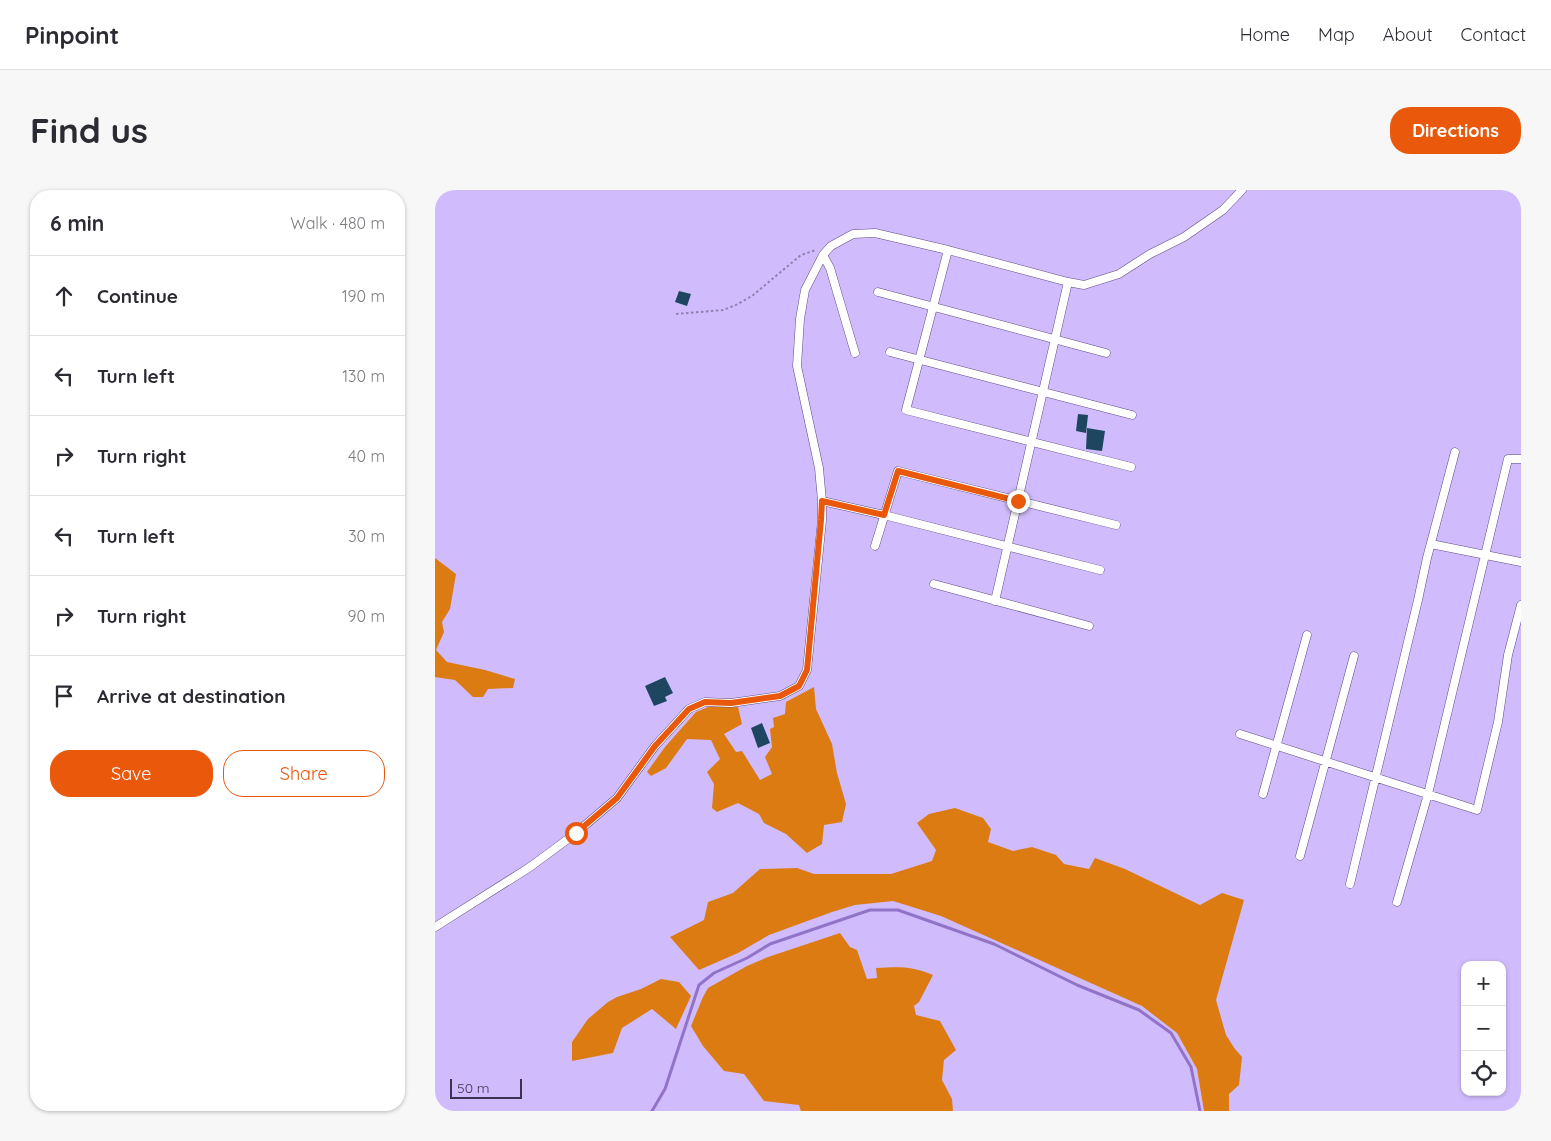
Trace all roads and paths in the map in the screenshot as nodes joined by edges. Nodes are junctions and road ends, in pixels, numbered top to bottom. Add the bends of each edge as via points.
1 (1242, 190) edge
2 (831, 246) junction
3 (948, 250) junction
4 (823, 255) junction
5 (1067, 282) junction
6 (878, 292) dead end
7 (933, 307) junction
8 (676, 314) dead end
9 (1055, 340) junction
10 (889, 352) dead end
11 (855, 353) dead end
12 (1106, 353) dead end
13 (919, 360) junction
14 (1043, 392) junction
15 (1131, 415) dead end
16 (1031, 442) junction
17 (1455, 452) dead end
18 (1521, 458) edge
19 (1131, 467) dead end
20 (822, 501) junction
21 (1018, 501) junction
22 (884, 515) junction
23 (1116, 525) dead end
24 (1431, 544) junction
25 (875, 546) dead end
26 (1008, 546) junction
27 (1484, 555) junction
28 (1521, 562) edge
29 (1100, 570) dead end
30 (934, 584) dead end
31 (995, 601) junction
32 (1521, 605) edge
33 (1089, 626) dead end
34 (1307, 635) dead end
35 (1355, 656) dead end
36 (1240, 734) dead end
37 (1276, 745) junction
38 (1326, 761) junction
39 (1376, 778) junction
40 (1263, 794) dead end
41 (1428, 794) junction
42 (1300, 856) dead end
43 (1350, 884) dead end
44 (1397, 902) dead end
45 (435, 927) edge

1 - 5 street via 1223,210 1184,237 1119,274 1084,285
2 - 3 street via 853,234 875,234
2 - 4 street
2 - 8 path via 801,255 752,296 736,305 723,310
3 - 5 street
3 - 7 street
4 - 11 street via 830,268
4 - 20 street via 805,290 797,366 819,468
5 - 9 street
6 - 7 street
7 - 9 street
7 - 13 street
9 - 12 street
9 - 14 street
10 - 13 street
13 - 14 street
13 - 16 street via 907,410
14 - 15 street
14 - 16 street
16 - 19 street
16 - 21 street
17 - 24 street
18 - 27 street via 1508,459
20 - 22 street
20 - 45 street via 807,670 799,686 780,696 731,703 705,702 689,709 655,746 617,798 530,867
21 - 22 street via 898,471
21 - 23 street
21 - 26 street
22 - 25 street
22 - 26 street
24 - 27 street
24 - 39 street
26 - 29 street
26 - 31 street
27 - 28 street
27 - 41 street
30 - 31 street
31 - 33 street
32 - 41 street via 1477,810
34 - 37 street
35 - 38 street
36 - 37 street
37 - 38 street
37 - 40 street
38 - 39 street
38 - 42 street
39 - 41 street
39 - 43 street
41 - 44 street

